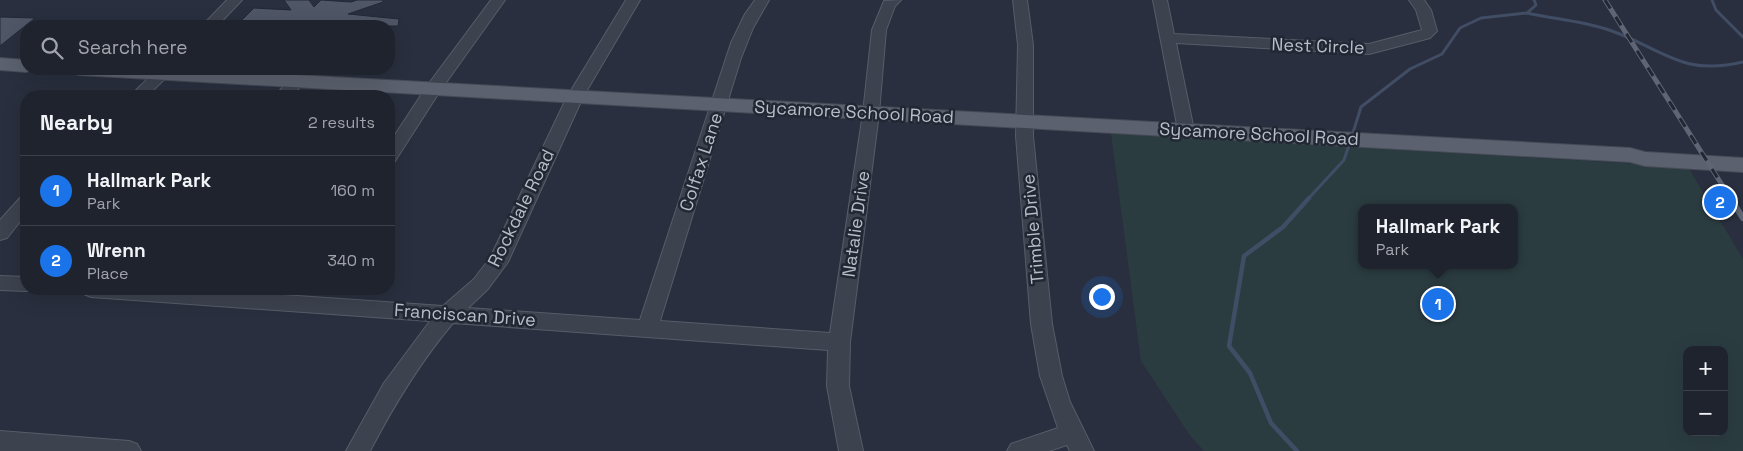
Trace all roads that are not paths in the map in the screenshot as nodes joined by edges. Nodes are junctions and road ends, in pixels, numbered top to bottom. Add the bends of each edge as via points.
1 (236, 0) edge
2 (498, 0) edge
3 (633, 0) edge
4 (762, 0) edge
5 (894, 0) edge
6 (1020, 0) edge
7 (1160, 0) edge
8 (1416, 0) edge
9 (215, 20) edge
10 (1168, 38) junction
11 (0, 64) edge
12 (20, 66) edge
13 (160, 75) edge
14 (192, 75) edge
15 (289, 89) edge
16 (434, 89) junction
17 (144, 90) edge
18 (574, 97) junction
19 (720, 105) junction
20 (871, 113) junction
21 (1024, 121) junction
22 (1186, 130) junction
23 (395, 148) edge
24 (1630, 155) junction
25 (1743, 157) edge
26 (1743, 165) edge
27 (20, 209) edge
28 (0, 232) edge
29 (0, 282) edge
30 (20, 284) edge
31 (267, 295) edge
32 (297, 296) edge
33 (448, 314) junction
34 (648, 328) junction
35 (839, 342) junction
36 (0, 441) edge
37 (1077, 442) edge
38 (129, 451) edge
39 (358, 451) edge
40 (850, 451) edge
41 (1019, 451) edge

1 - 9 street
2 - 16 street
3 - 18 street, Rockdale Road
4 - 19 street, Colfax Lane via 737,44
5 - 20 street, Natalie Drive via 888,4 879,30
6 - 21 street, Trimble Drive via 1024,28
7 - 10 street
8 - 10 street, Nest Circle via 1421,4 1430,31 1369,49
10 - 22 street
11 - 12 main road
13 - 17 street
14 - 15 main road, Sycamore School Road
15 - 16 main road, Sycamore School Road
16 - 18 main road, Sycamore School Road
16 - 23 street
18 - 19 main road, Sycamore School Road
18 - 33 street, Rockdale Road via 498,262 481,284
19 - 20 main road, Sycamore School Road
19 - 34 street, Colfax Lane
20 - 21 main road, Sycamore School Road
20 - 35 street, Natalie Drive
21 - 22 main road, Sycamore School Road
21 - 37 street, Trimble Drive via 1043,340 1052,386
22 - 24 main road, Sycamore School Road
24 - 25 main road, Sycamore School Road via 1640,150
24 - 26 main road, Sycamore School Road via 1645,159
27 - 28 street
29 - 30 street
31 - 32 street, Franciscan Drive
32 - 33 street, Franciscan Drive
33 - 34 street, Franciscan Drive
33 - 39 street, Rockdale Road via 392,389
34 - 35 street, Franciscan Drive
35 - 40 street, Natalie Drive via 838,386
36 - 38 street
37 - 41 street

